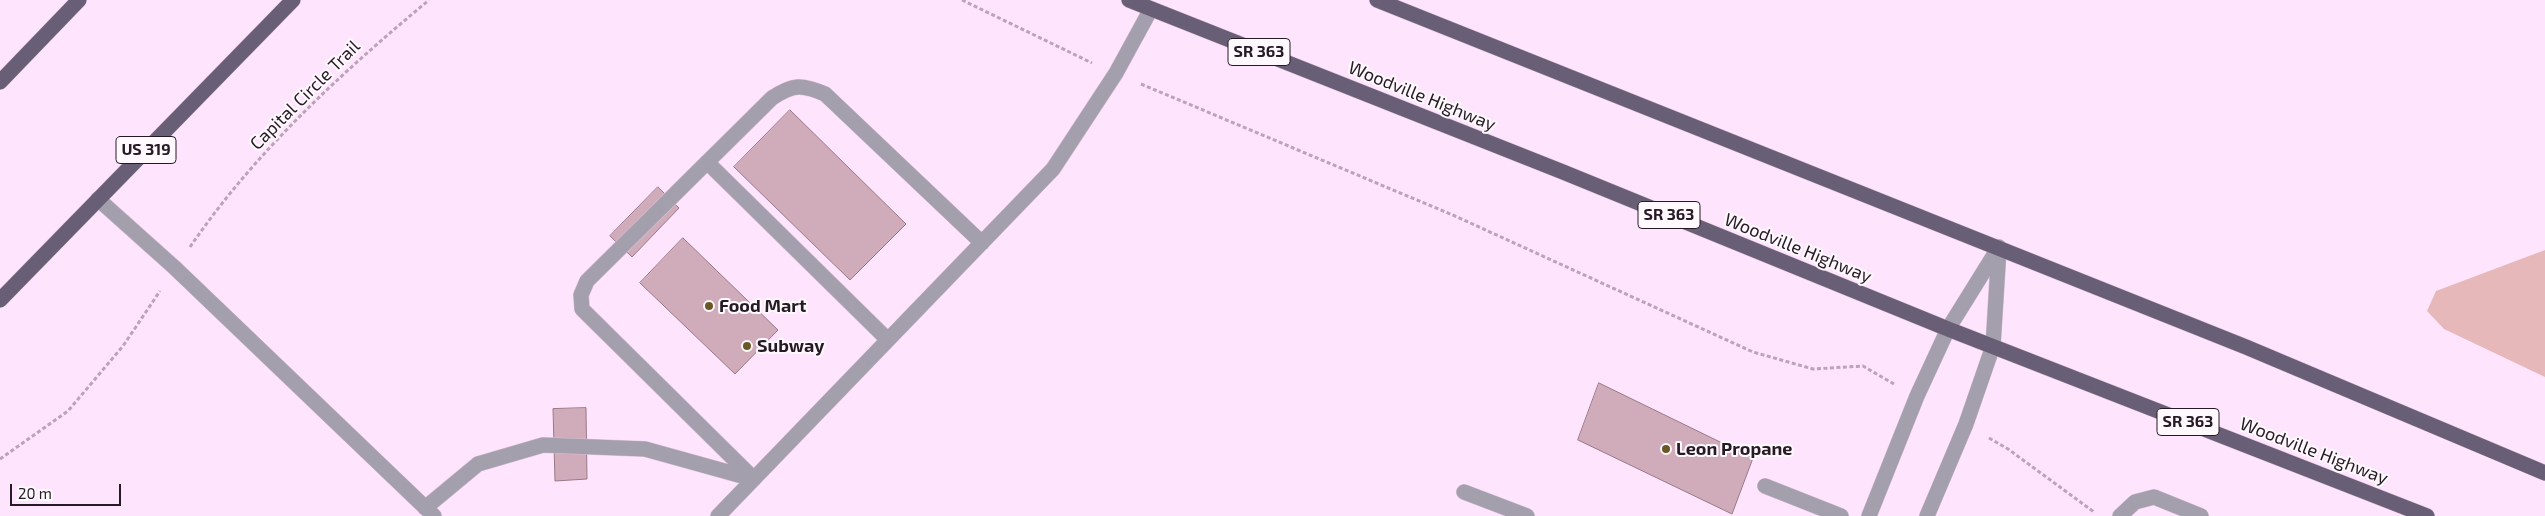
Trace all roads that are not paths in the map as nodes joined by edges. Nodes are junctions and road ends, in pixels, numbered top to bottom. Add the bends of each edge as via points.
1 (79, 0) edge
2 (293, 0) edge
3 (1129, 0) edge
4 (1377, 0) edge
5 (1151, 9) junction
6 (0, 82) edge
7 (707, 162) junction
8 (98, 199) junction
9 (982, 243) junction
10 (1999, 247) junction
11 (0, 300) edge
12 (1948, 329) junction
13 (888, 340) junction
14 (1993, 346) junction
15 (2545, 473) edge
16 (754, 479) junction
17 (1765, 486) dead end
18 (1464, 492) dead end
19 (429, 512) edge
20 (1830, 514) edge
21 (718, 516) edge
22 (1527, 516) edge
23 (1869, 516) edge
24 (1927, 516) edge
25 (2120, 516) edge
26 (2201, 516) edge
27 (2427, 516) edge

1 - 6 main road
2 - 8 main road, US 319
3 - 5 main road, Woodville Highway / SR 363
4 - 10 main road
5 - 9 lane via 1116,73 1053,169
5 - 12 main road, Woodville Highway / SR 363
7 - 9 lane via 772,98 787,88 807,86 825,94
7 - 13 lane
7 - 16 lane via 587,281 581,295 582,309
8 - 11 main road, US 319
8 - 19 lane via 175,268
9 - 13 lane
10 - 12 lane
10 - 14 lane
10 - 15 main road
12 - 14 main road, Woodville Highway / SR 363
12 - 23 lane
13 - 16 lane
14 - 24 lane via 1966,424
14 - 27 main road, Woodville Highway / SR 363
16 - 19 lane via 645,449 543,445 478,464
16 - 21 lane
17 - 20 lane
18 - 22 lane
25 - 26 lane via 2135,502 2154,497

